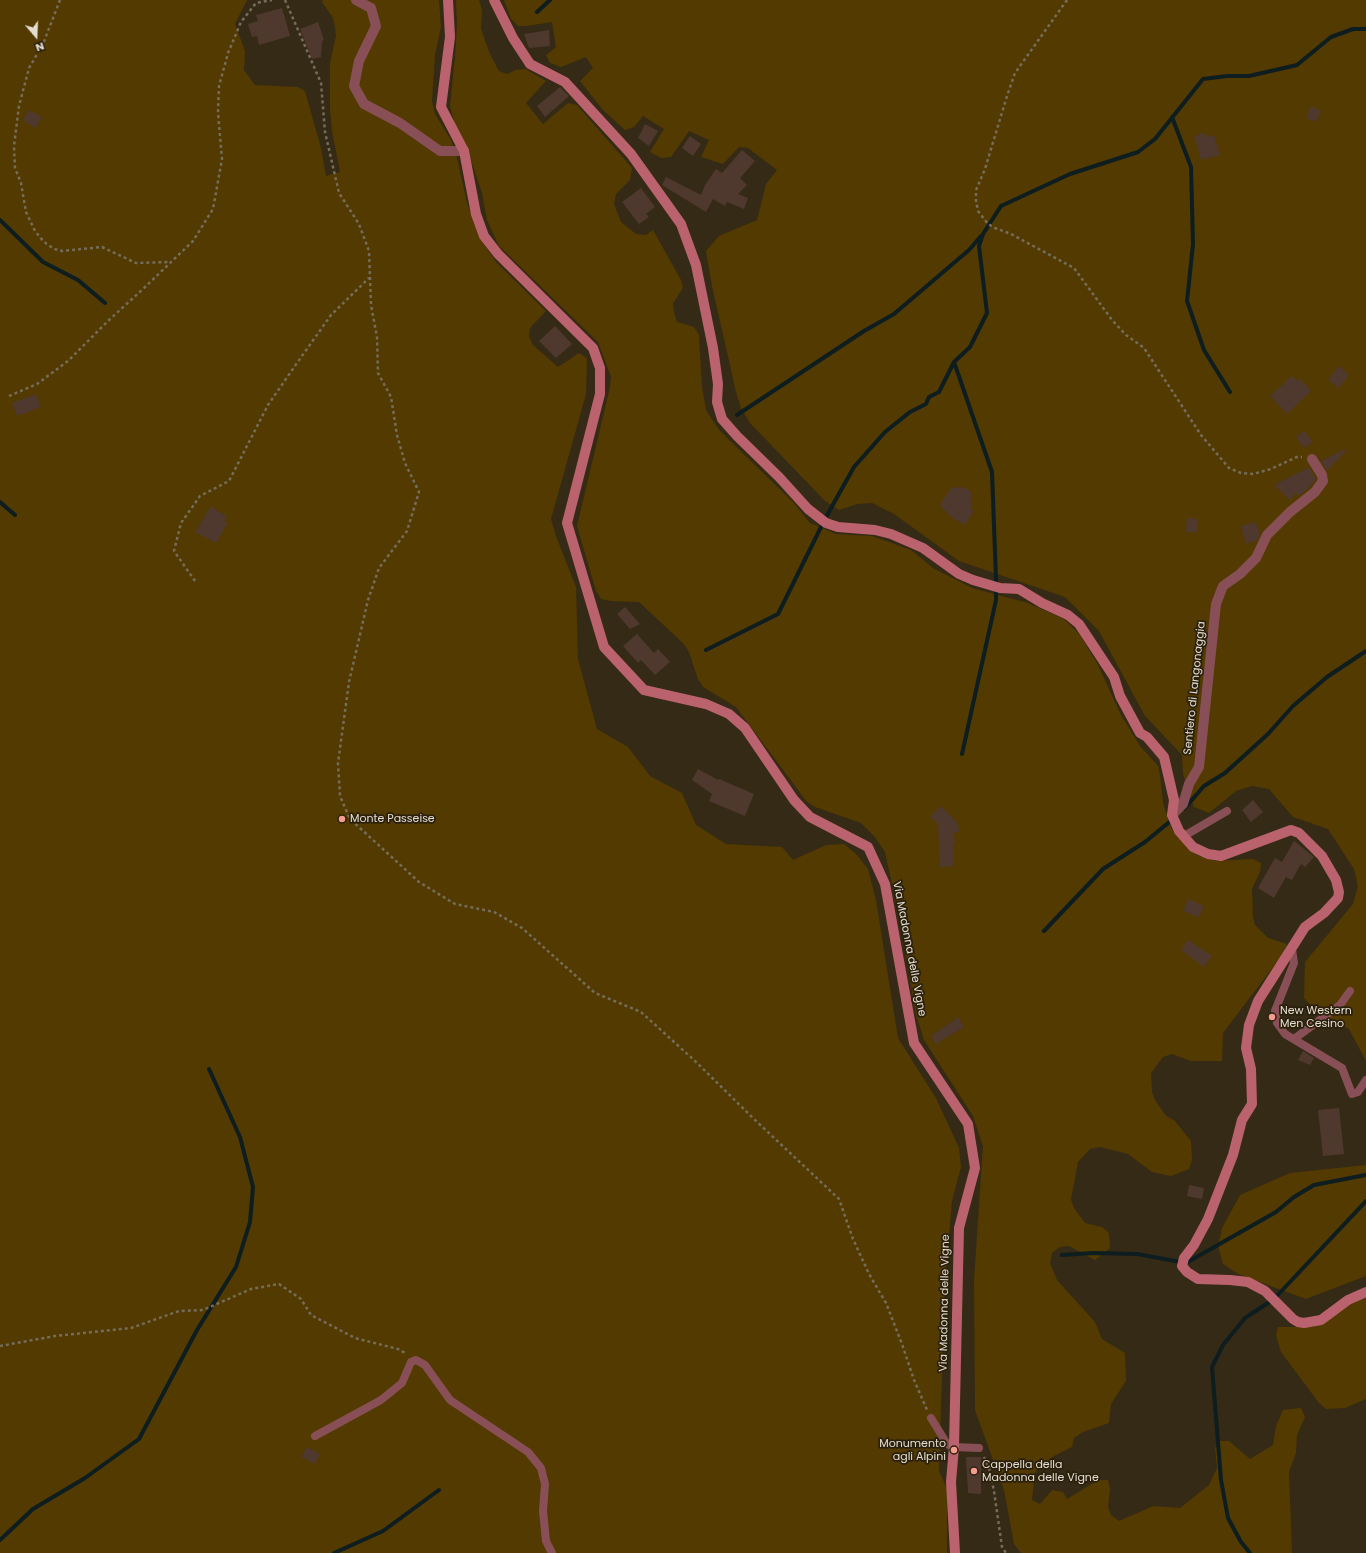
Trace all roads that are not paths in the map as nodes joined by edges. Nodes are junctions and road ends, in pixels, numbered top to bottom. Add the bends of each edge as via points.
1 (356, 0) edge
2 (448, 0) edge
3 (494, 0) edge
4 (464, 150) junction
5 (1312, 458) road end
6 (1227, 811) dead end
7 (1172, 815) junction
8 (1184, 836) junction
9 (1292, 949) junction
10 (1350, 991) dead end
11 (1294, 1039) junction
12 (1366, 1080) edge
13 (1366, 1292) edge
14 (931, 1418) road end
15 (315, 1436) dead end
16 (954, 1447) junction
17 (979, 1448) road end
18 (552, 1553) edge
19 (955, 1553) edge

1 - 4 street via 371,8 376,26 359,60 354,86 364,104 400,123 440,151
2 - 4 street, Via Madonna delle Vigne via 450,37 442,107
3 - 7 street via 513,38 530,64 566,82 631,154 681,224 696,265 713,348 718,384 717,402 722,419 808,509 826,523 891,534 923,548 959,574 1000,588 1019,589 1068,615 1079,624 1114,677 1120,696 1140,733 1147,737 1164,757 1174,800
4 - 16 street, Via Madonna delle Vigne via 476,214 484,236 498,254 593,348 600,368 600,394 567,523 604,647 644,690 706,704 729,714 745,728 794,800 810,817 868,847 885,884 914,1043 968,1124 975,1168 959,1228
5 - 7 street, Sentiero di Langonaggia via 1323,481 1315,492 1267,535 1256,558 1223,586 1221,591 1216,604 1199,767 1189,784 1183,804
6 - 8 lane
7 - 8 street
8 - 9 street via 1193,847 1208,854 1221,856 1291,830 1310,842 1336,880 1338,898 1305,927
9 - 11 lane via 1294,963 1275,1016 1285,1034
9 - 13 street via 1258,1001 1249,1024 1246,1048 1251,1069 1252,1104 1242,1120 1233,1155 1208,1219 1184,1258 1182,1266 1198,1279 1248,1282 1265,1291 1293,1319 1304,1323 1320,1320 1348,1300
10 - 11 lane via 1340,1005
11 - 12 lane via 1342,1068 1352,1094 1358,1092
14 - 16 lane via 947,1444
15 - 18 lane via 381,1400 402,1383 411,1362 416,1360 425,1365 450,1400 528,1452 541,1468 545,1484 543,1511 546,1541
16 - 17 lane
16 - 19 street, Via Madonna delle Vigne via 951,1482

